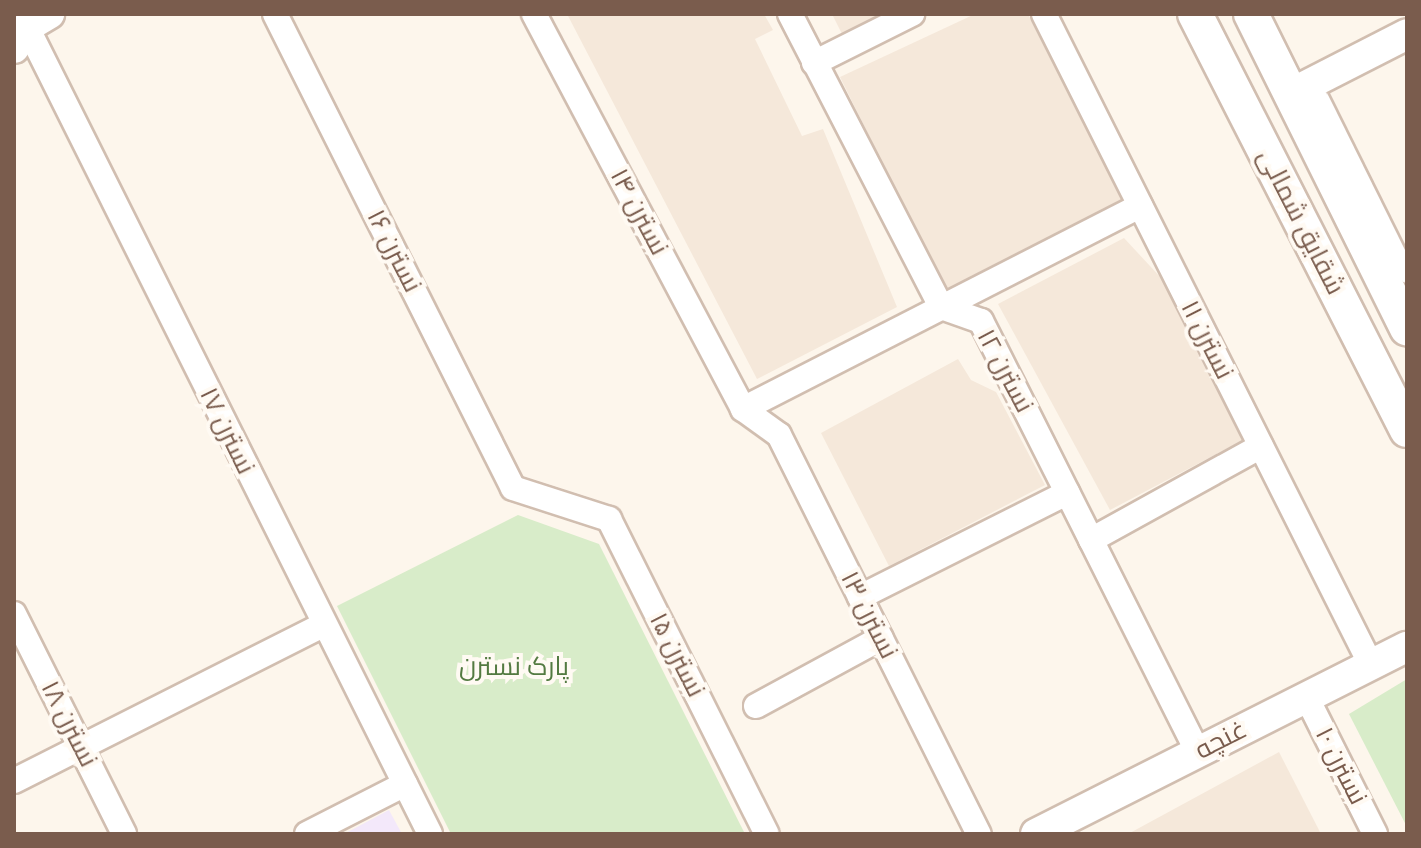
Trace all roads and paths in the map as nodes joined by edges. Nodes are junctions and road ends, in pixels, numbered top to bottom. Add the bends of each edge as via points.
1 (275, 14) edge
2 (534, 14) edge
3 (790, 14) edge
4 (912, 14) edge
5 (1044, 14) edge
6 (1195, 14) edge
7 (1251, 14) edge
8 (30, 30) edge
9 (1407, 34) edge
10 (814, 63) junction
11 (1305, 96) junction
12 (1140, 206) junction
13 (1407, 274) edge
14 (941, 307) junction
15 (1407, 328) edge
16 (743, 409) junction
17 (1407, 430) edge
18 (1261, 446) junction
19 (513, 488) joint
20 (1067, 493) junction
21 (1091, 540) junction
22 (860, 597) junction
23 (14, 614) edge
24 (323, 625) junction
25 (881, 638) junction
26 (1407, 647) edge
27 (1371, 665) junction
28 (1307, 698) junction
29 (756, 706) dead end
30 (81, 747) junction
31 (1198, 752) junction
32 (14, 781) edge
33 (405, 784) junction
34 (1053, 830) edge
35 (124, 834) edge
36 (307, 834) edge
37 (430, 834) edge
38 (767, 834) edge
39 (979, 834) edge
40 (1375, 834) edge

1 - 19 street, نسترن ۱۶
2 - 16 street, نسترن ۱۴
3 - 10 street
4 - 10 street
5 - 12 street, نسترن ۱۱
6 - 17 main road, شقایق شمالی
7 - 11 main road, شقایق شمالی
8 - 24 street, نسترن ۱۷
9 - 11 street
10 - 14 street
11 - 13 street
11 - 15 main road, شقایق شمالی
12 - 14 street
12 - 18 street, نسترن ۱۱
14 - 16 street
14 - 20 street, نسترن ۱۲ via 981,321
16 - 22 street, نسترن ۱۳ via 779,435
18 - 21 street
18 - 27 street, نسترن ۱۱
19 - 38 street, نسترن ۱۵ via 609,519
20 - 21 street, نسترن ۱۲
20 - 22 street
21 - 31 street, نسترن ۱۲
22 - 25 street, نسترن ۱۳
23 - 30 street, نسترن ۱۸
24 - 30 street
24 - 33 street, نسترن ۱۷
25 - 29 street
25 - 39 street, نسترن ۱۳
26 - 27 street, غنچه
27 - 28 street, غنچه
28 - 31 street, غنچه
28 - 40 street, نسترن ۱۰
30 - 32 street
30 - 35 street, نسترن ۱۸
31 - 34 street, غنچه
33 - 36 street
33 - 37 street, نسترن ۱۷

